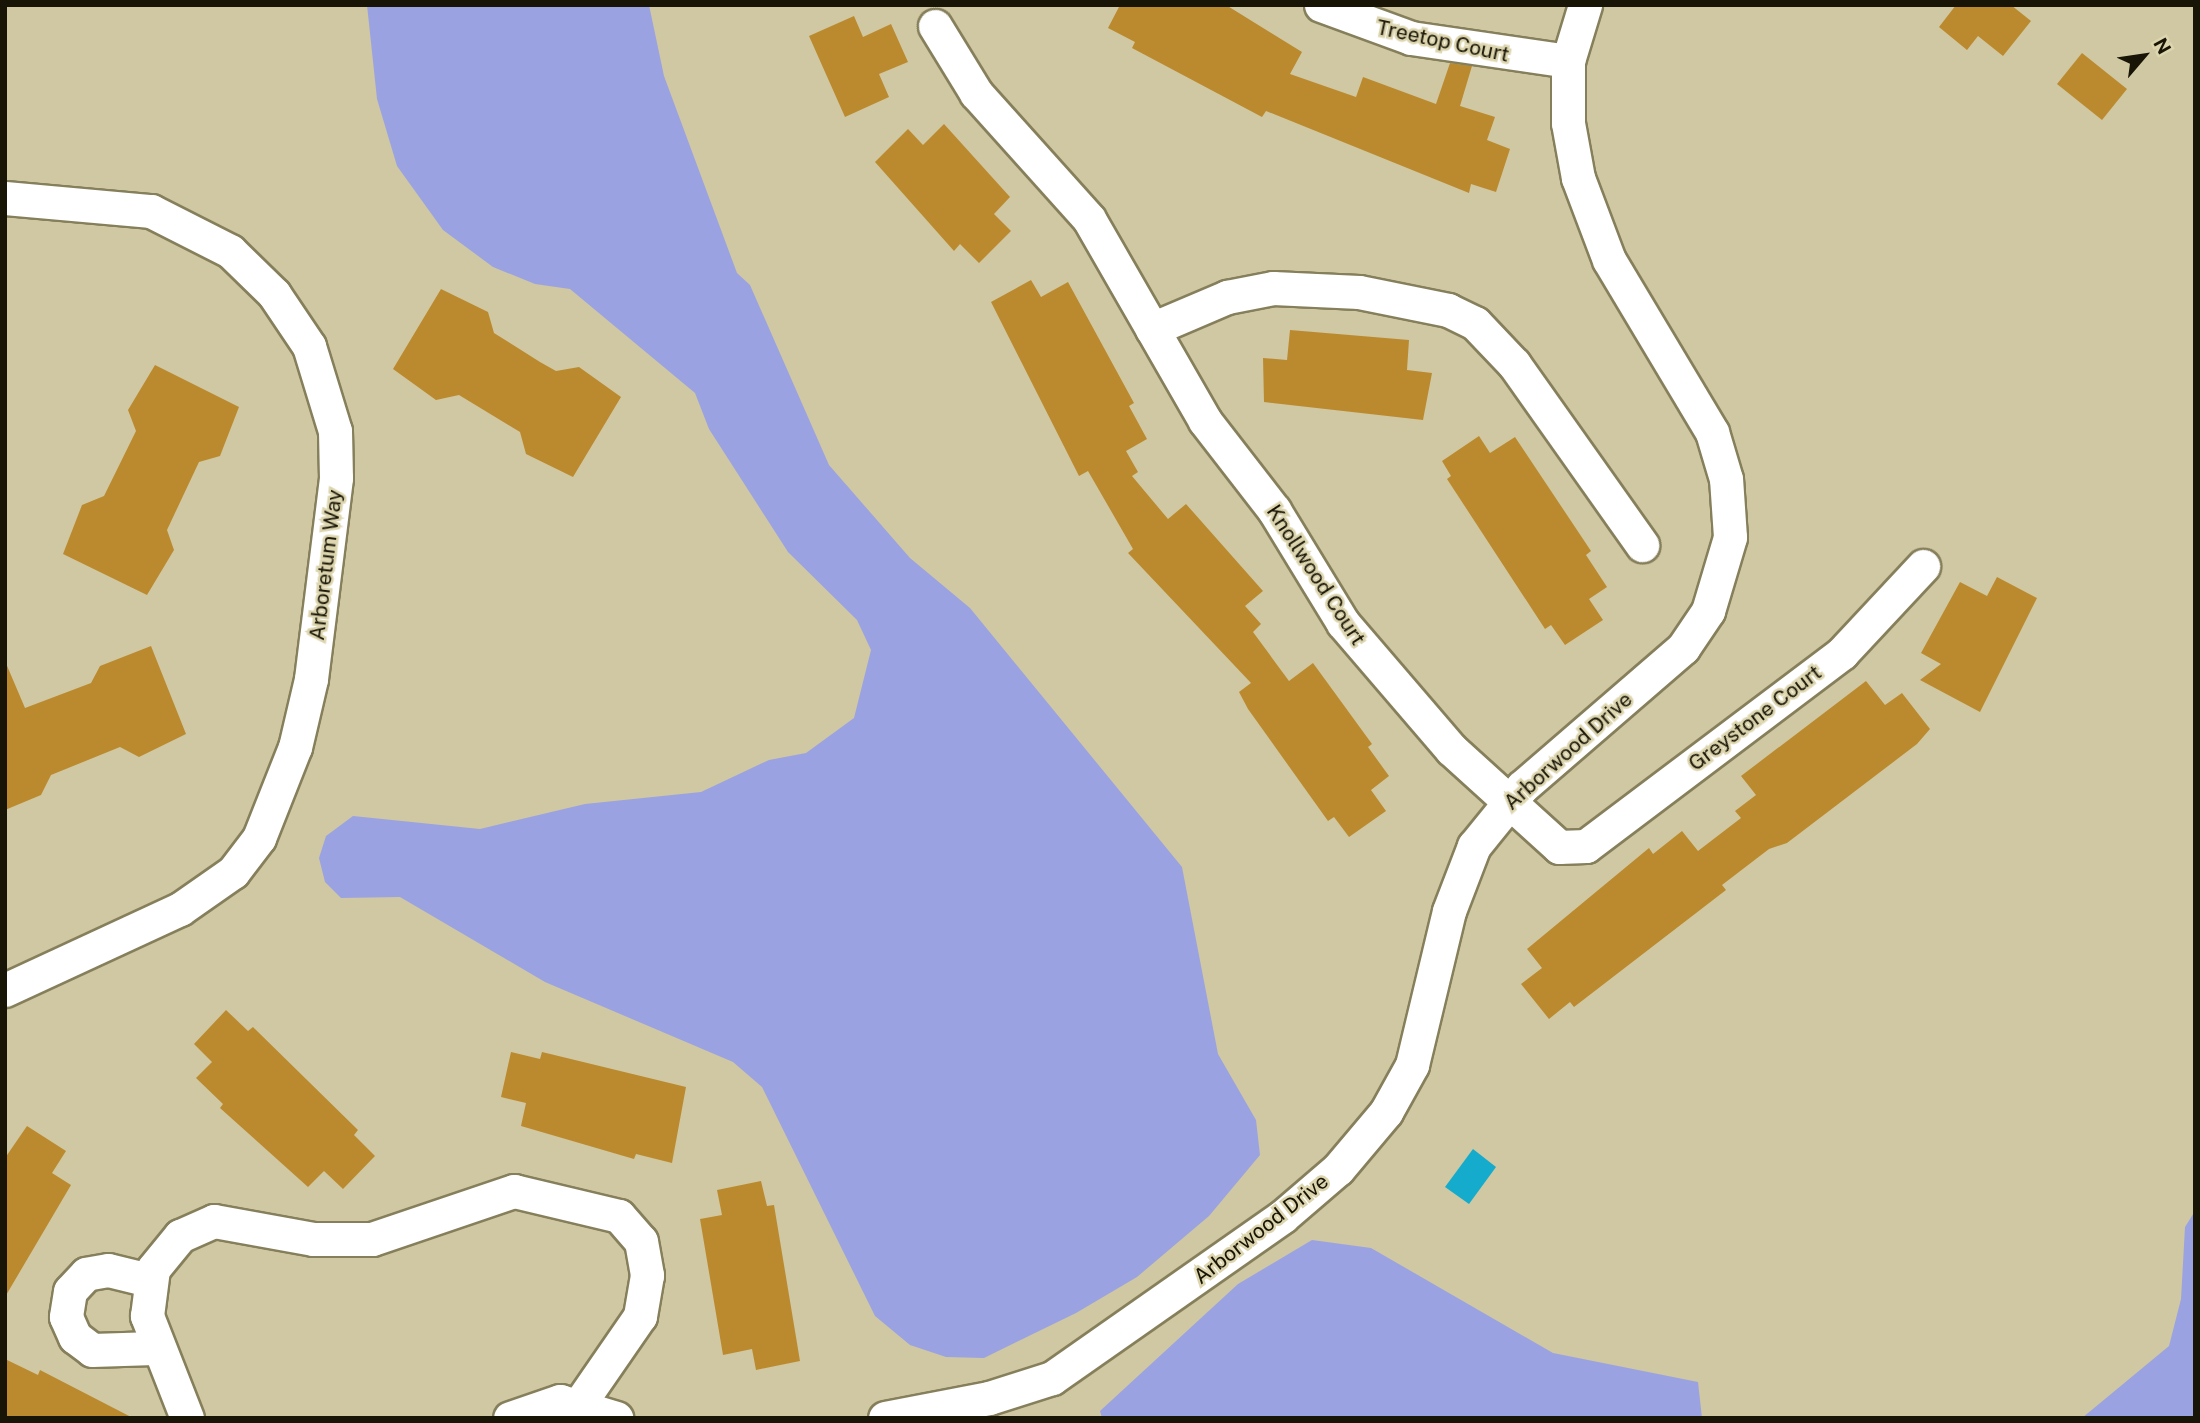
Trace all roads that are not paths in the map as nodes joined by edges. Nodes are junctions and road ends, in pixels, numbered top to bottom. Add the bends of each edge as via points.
1 (1321, 5) edge
2 (1585, 5) edge
3 (935, 26) dead end
4 (1568, 61) junction
5 (5, 198) edge
6 (1152, 329) junction
7 (1642, 545) dead end
8 (1923, 566) dead end
9 (1509, 801) junction
10 (1571, 851) joint
11 (5, 990) edge
12 (149, 1280) junction
13 (154, 1349) junction
14 (580, 1403) junction
15 (918, 1414) edge
16 (187, 1418) edge
17 (510, 1418) edge
18 (616, 1418) edge
19 (885, 1418) edge

1 - 4 street, Treetop Court via 1410,38
2 - 4 street, Arborwood Drive
3 - 6 street, Knollwood Court via 976,93 1082,209
4 - 9 street, Arborwood Drive via 1571,147 1591,217 1640,318 1712,432 1726,479 1730,537 1716,594 1688,643
5 - 11 street, Arboretum Way via 151,211 230,251 274,294 309,346 335,431 336,478 311,679 295,747 259,838 233,872 180,909
6 - 7 street via 1216,301 1273,288 1359,292 1448,310 1475,323 1514,364
6 - 9 street, Knollwood Court via 1205,421 1274,510 1343,623 1419,715
8 - 10 street, Greystone Court via 1842,653
9 - 10 street, Knollwood Court
9 - 15 street, Arborwood Drive via 1474,846 1458,881 1409,1071 1386,1112 1338,1168 1282,1217 1070,1368 1020,1391
12 - 13 street via 147,1316
12 - 13 street via 108,1270 86,1274 68,1294 66,1317 75,1337 92,1350
12 - 14 street via 166,1247 207,1223 352,1241 414,1227 503,1193 545,1194 623,1220 640,1241 646,1265 640,1316
13 - 16 street
14 - 17 street via 550,1402
14 - 18 street
15 - 19 street, Arborwood Drive

